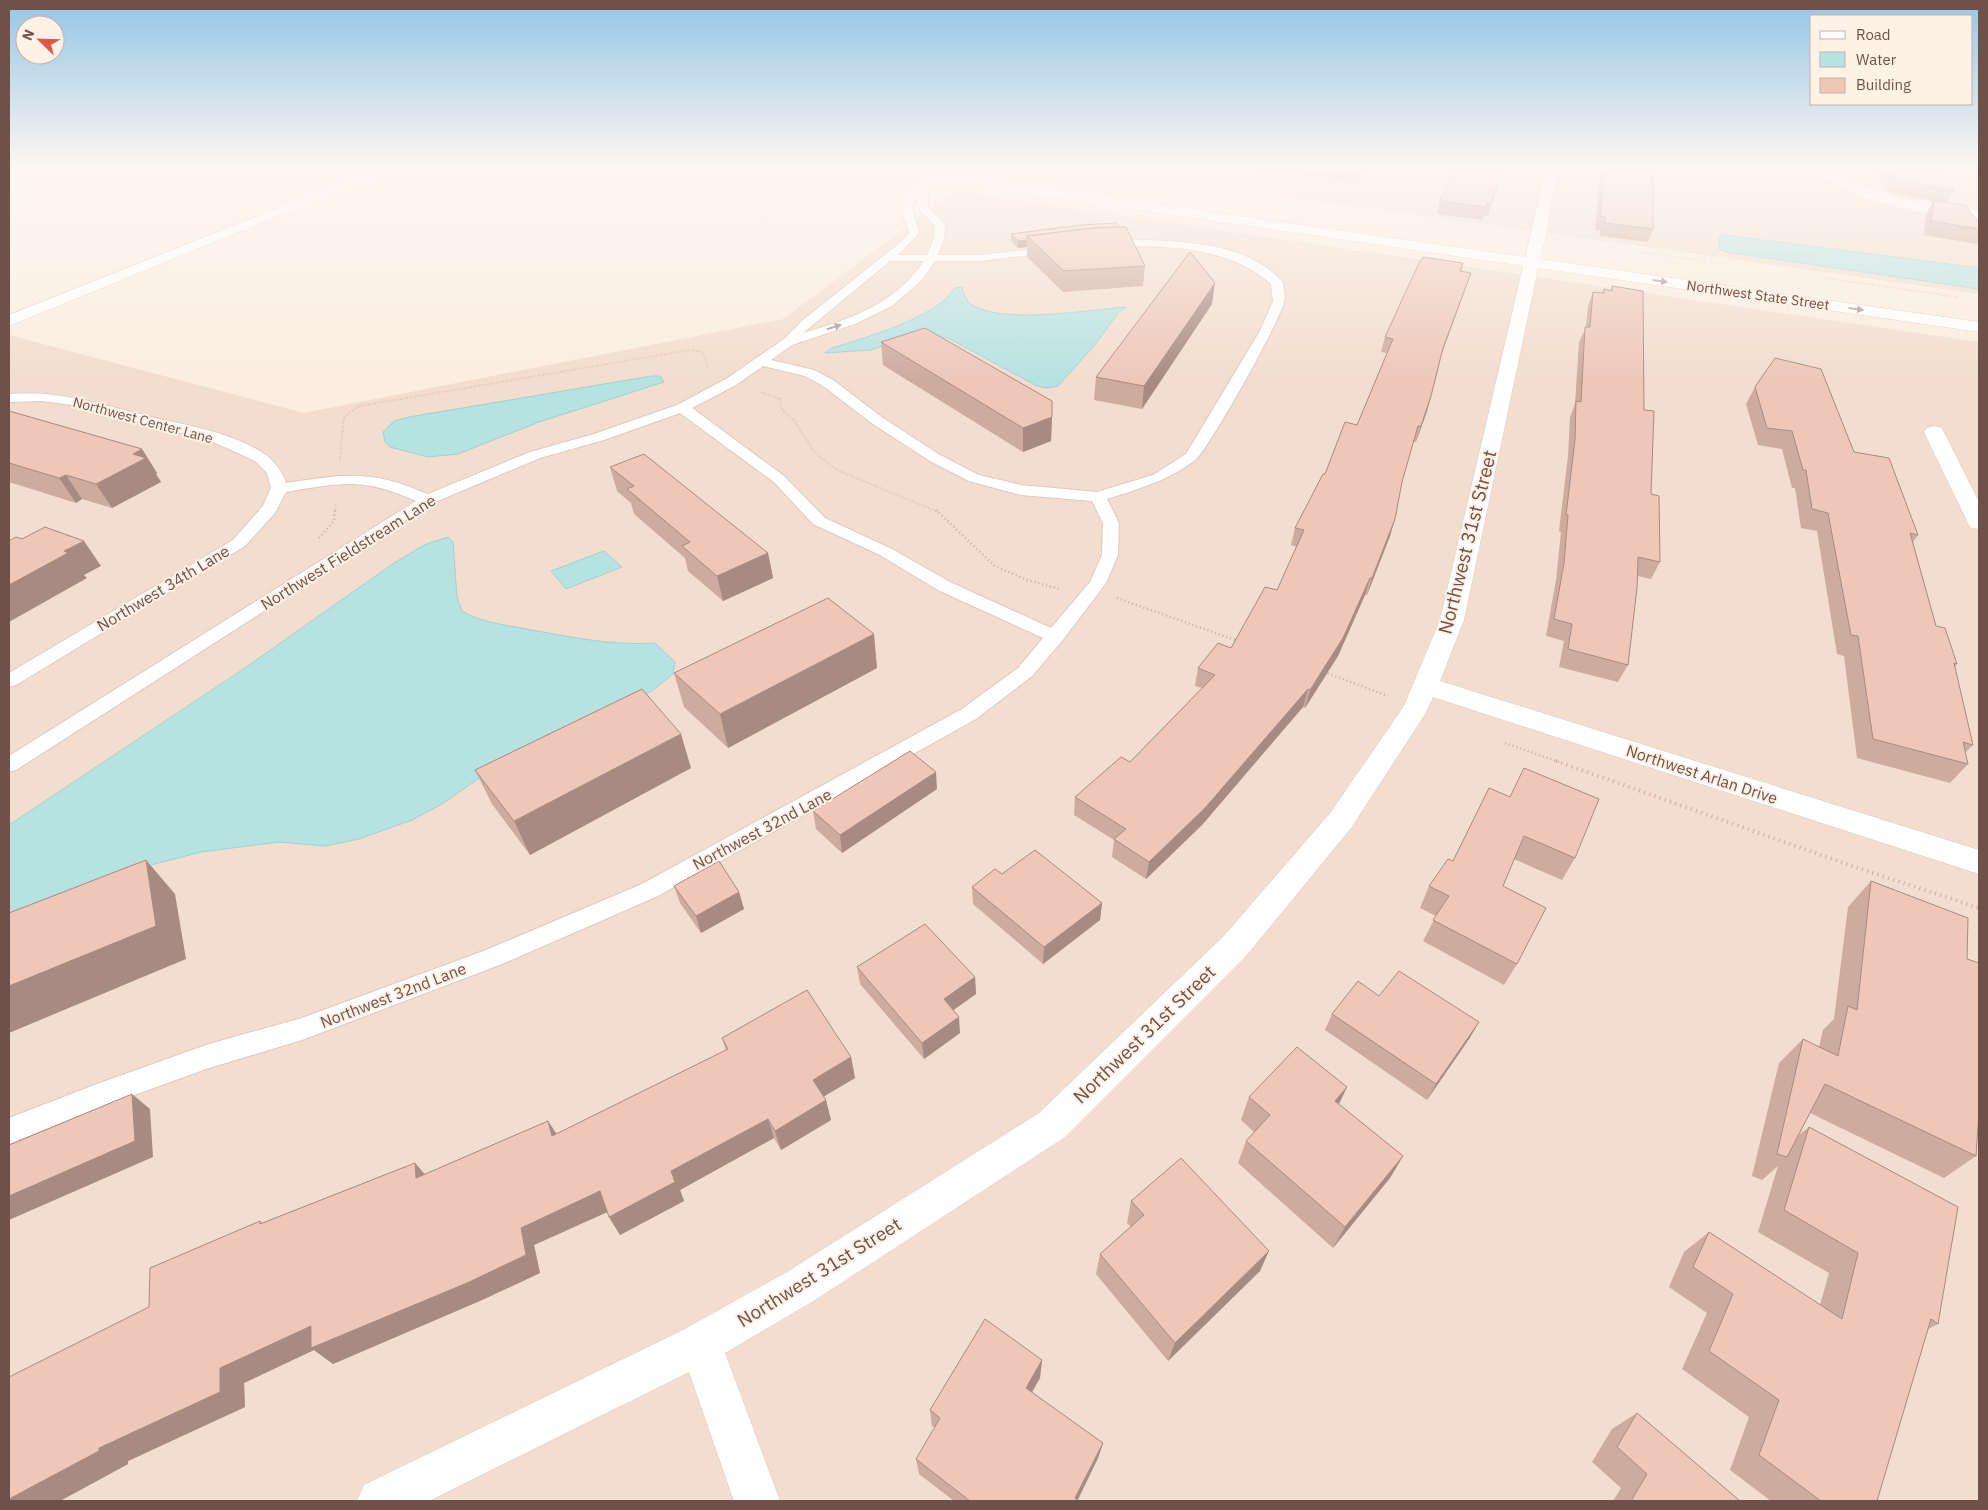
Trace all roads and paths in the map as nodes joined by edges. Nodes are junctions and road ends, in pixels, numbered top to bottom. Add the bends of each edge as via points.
1 (212, 239) edge
2 (908, 239) edge
3 (941, 239) edge
4 (1409, 239) edge
5 (1427, 239) edge
6 (1537, 239) edge
7 (1092, 243) edge
8 (1067, 247) edge
9 (1534, 256) junction
10 (890, 258) junction
11 (930, 259) junction
12 (1776, 283) dead end
13 (9, 321) edge
14 (1979, 327) edge
15 (788, 342) junction
16 (763, 362) junction
17 (9, 398) edge
18 (682, 408) junction
19 (1934, 432) dead end
20 (279, 489) junction
21 (1098, 497) junction
22 (428, 500) junction
23 (1979, 523) edge
24 (1056, 637) junction
25 (9, 680) edge
26 (1424, 685) junction
27 (9, 765) edge
28 (1979, 862) edge
29 (9, 1131) edge
30 (700, 1344) junction
31 (380, 1501) edge
32 (757, 1501) edge

1 - 13 main road
2 - 10 lane, Northwest Fieldstream Lane
3 - 11 lane, Northwest Fieldstream Lane
4 - 9 main road, Northwest State Street
5 - 9 main road, Northwest State Street
6 - 9 main road, Northwest 31st Street
7 - 21 lane via 1146,242 1237,257 1278,283 1278,301 1266,331 1191,457 1158,478
8 - 11 lane via 980,258
9 - 12 main road, Northwest State Street
9 -> 14 main road, Northwest State Street
9 - 26 main road, Northwest 31st Street via 1452,620
10 - 11 lane
10 - 15 lane, Northwest Fieldstream Lane via 807,323
15 -> 11 lane, Northwest Fieldstream Lane via 856,320 889,305 910,289
15 - 16 lane, Northwest Fieldstream Lane
16 - 18 lane, Northwest Fieldstream Lane
16 - 21 lane via 810,373 935,458 974,478 1022,490
17 - 20 lane, Northwest Center Lane via 62,399 232,444 257,455 271,467
18 - 22 lane, Northwest Fieldstream Lane via 535,456
18 - 24 lane via 779,479 819,521 886,552 944,586
19 - 23 main road
20 - 22 lane via 338,479 359,479 387,483
20 - 25 lane, Northwest 34th Lane via 259,522 239,543
21 - 24 lane, Northwest 32nd Lane via 1111,522 1110,555 1098,583
22 - 27 lane, Northwest Fieldstream Lane
24 - 29 lane, Northwest 32nd Lane via 1025,672 969,714 650,890 494,957 321,1022 209,1056 97,1096
26 - 28 main road, Northwest Arlan Drive
26 - 30 main road, Northwest 31st Street via 1416,708 1341,820 1234,946 1052,1124 801,1286
30 - 31 main road, Northwest 31st Street
30 - 32 main road

